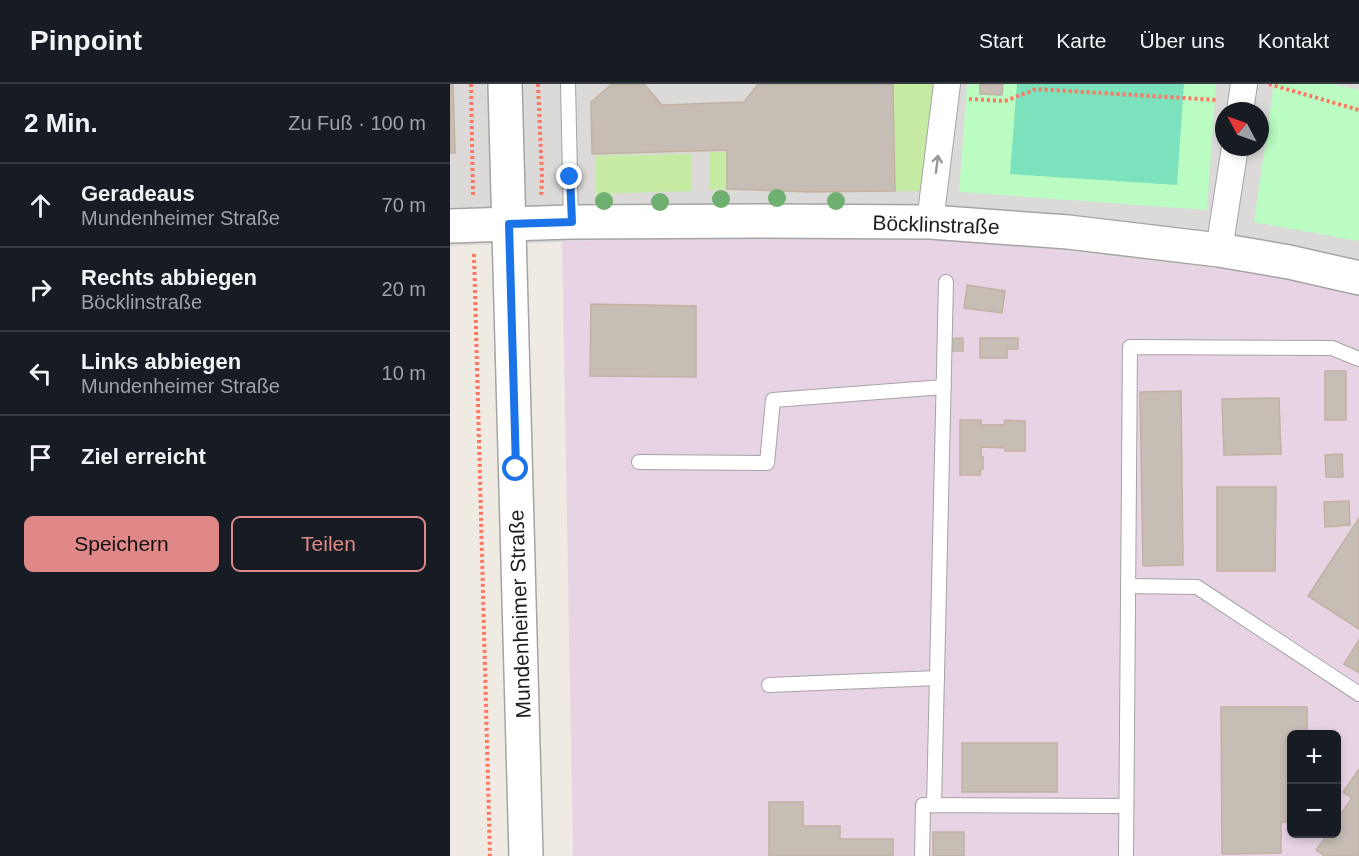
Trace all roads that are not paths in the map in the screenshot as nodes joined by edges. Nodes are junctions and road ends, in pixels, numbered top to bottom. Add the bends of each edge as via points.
1 (505, 84) edge
2 (568, 84) edge
3 (946, 91) edge
4 (1234, 156) edge
5 (572, 222) junction
6 (930, 222) junction
7 (509, 224) junction
8 (462, 226) edge
9 (1220, 250) junction
10 (1359, 278) edge
11 (946, 282) dead end
12 (1359, 359) edge
13 (944, 387) junction
14 (639, 462) dead end
15 (1128, 586) junction
16 (937, 678) junction
17 (769, 685) dead end
18 (1359, 694) edge
19 (934, 805) junction
20 (1126, 806) junction
21 (526, 856) edge
22 (922, 856) edge
23 (1126, 856) edge

1 - 7 street, Mundenheimer Straße
2 - 5 lane
6 -> 3 street
4 - 9 street
5 - 6 street, Böcklinstraße
5 - 7 street, Böcklinstraße
6 - 9 street, Böcklinstraße via 1068,232
7 - 8 street, Böcklinstraße
7 - 21 street, Mundenheimer Straße
9 - 10 street, Böcklinstraße
11 - 13 lane
12 - 15 lane via 1332,348 1130,347
13 - 14 lane via 773,400 766,463
13 - 16 lane
15 - 18 lane via 1197,587
15 - 20 lane
16 - 17 lane
16 - 19 lane
19 - 20 lane
19 - 22 lane via 923,805
20 - 23 lane

